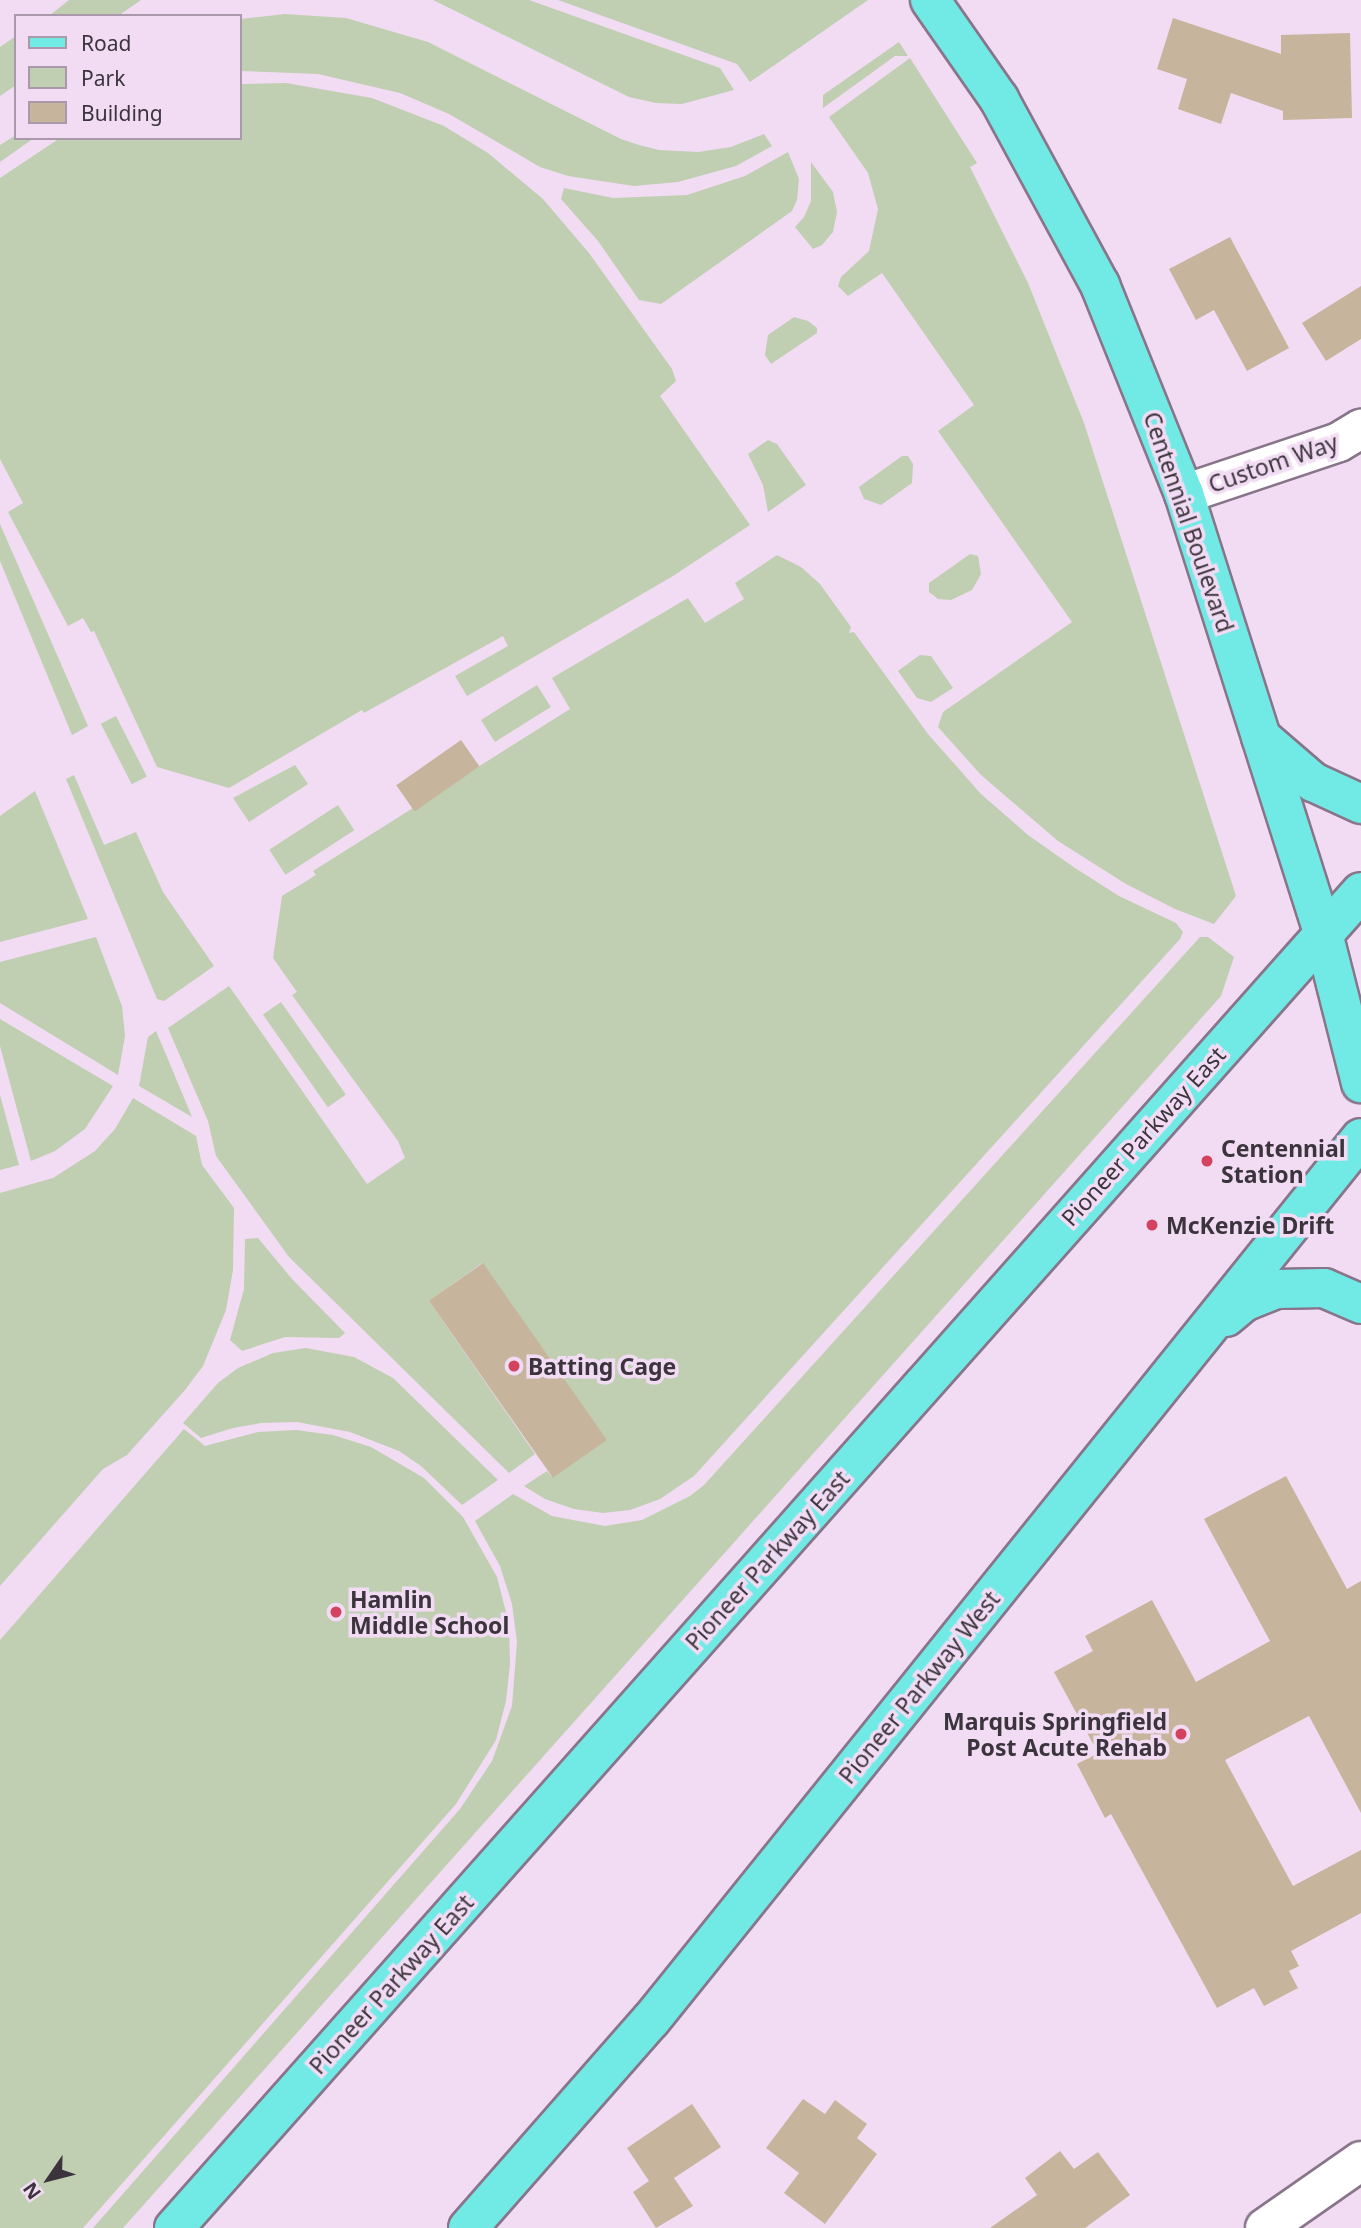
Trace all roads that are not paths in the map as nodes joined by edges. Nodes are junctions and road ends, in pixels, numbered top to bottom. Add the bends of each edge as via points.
1 (930, 0) edge
2 (1361, 429) edge
3 (1184, 494) junction
4 (1261, 737) junction
5 (1361, 804) edge
6 (1361, 892) edge
7 (1323, 933) junction
8 (1361, 1083) edge
9 (1361, 1138) edge
10 (1361, 1304) edge
11 (1193, 1346) junction
12 (1361, 2161) edge
13 (174, 2228) edge
14 (468, 2228) edge
15 (1265, 2228) edge

1 - 3 main road, Centennial Boulevard via 999,99 1100,285
2 - 3 street, Custom Way via 1339,442
3 - 4 main road, Centennial Boulevard
4 - 5 main road via 1314,782
4 - 7 main road, Centennial Boulevard
6 - 7 main road, Pioneer Parkway East
7 - 8 main road, Centennial Boulevard
7 - 13 main road, Pioneer Parkway East
9 - 11 main road, Pioneer Parkway West
10 - 11 main road via 1324,1287 1278,1289 1244,1302
11 - 14 main road, Pioneer Parkway West via 652,2020
12 - 15 street

